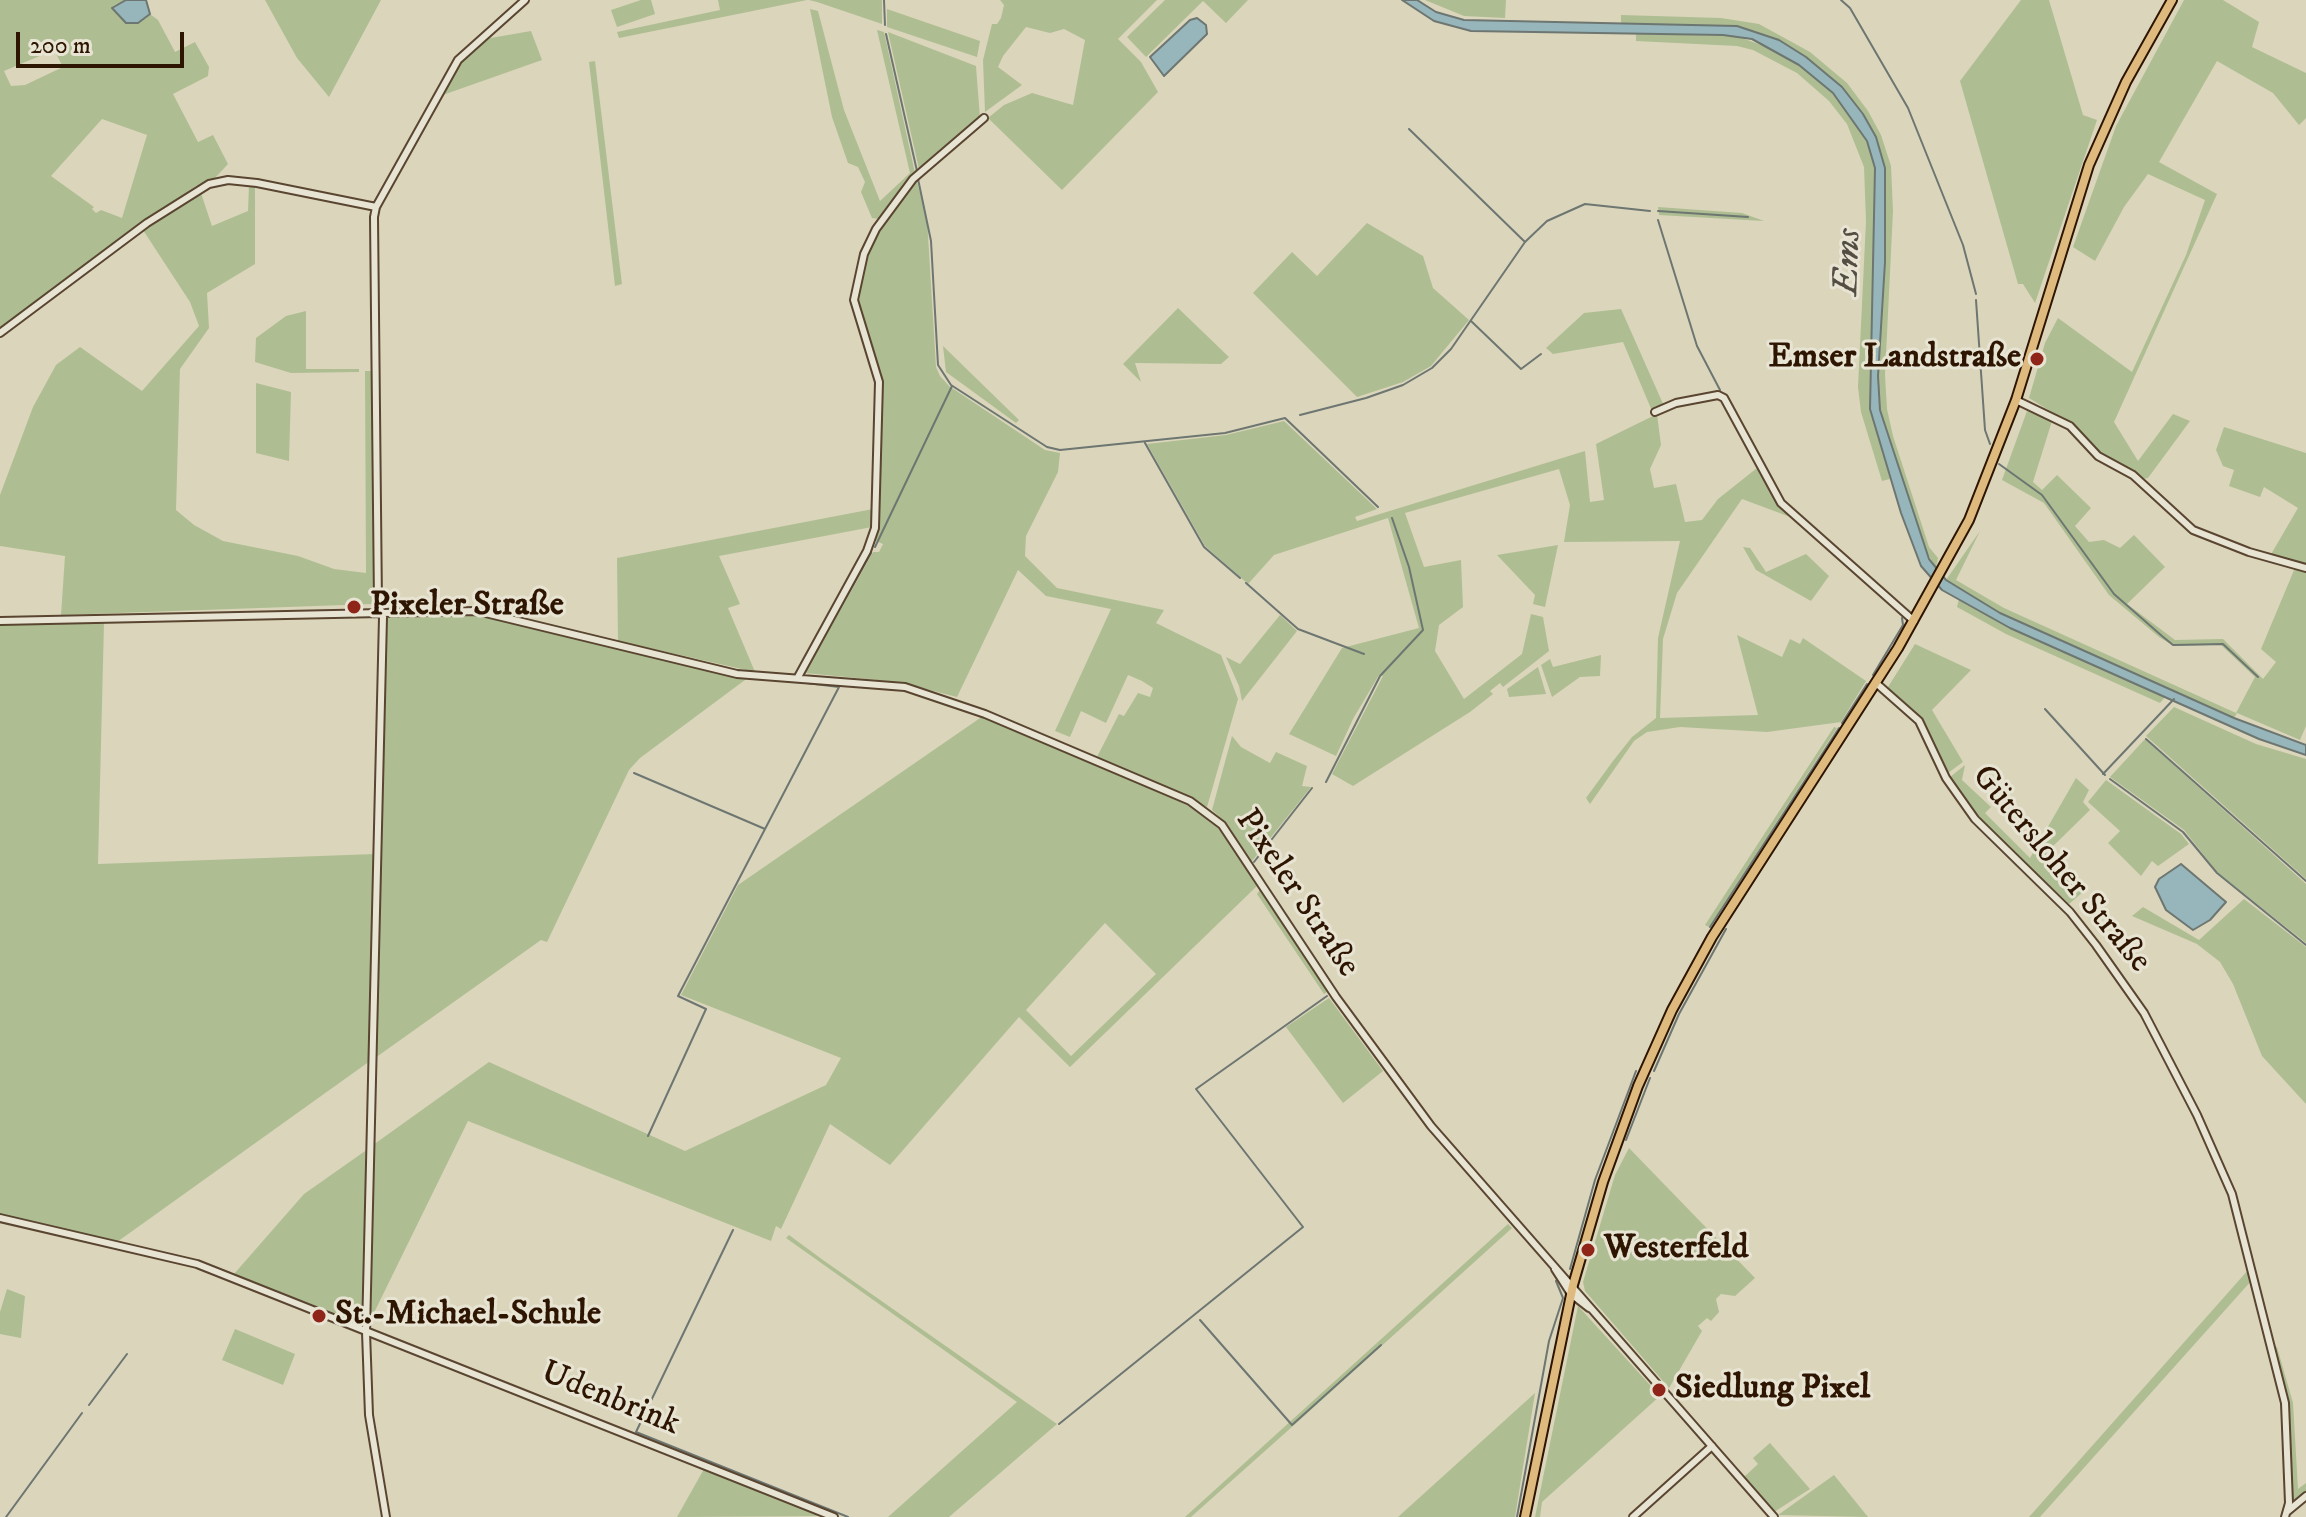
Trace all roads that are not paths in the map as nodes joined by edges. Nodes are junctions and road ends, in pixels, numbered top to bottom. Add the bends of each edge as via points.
1 (525, 0) edge
2 (2172, 0) edge
3 (984, 118) dead end
4 (376, 207) junction
5 (0, 333) edge
6 (2016, 400) junction
7 (1655, 412) dead end
8 (2306, 568) edge
9 (381, 611) junction
10 (0, 621) edge
11 (1914, 621) junction
12 (798, 677) junction
13 (1876, 683) junction
14 (0, 1218) edge
15 (1572, 1289) junction
16 (366, 1332) junction
17 (1712, 1446) junction
18 (2306, 1496) edge
19 (2286, 1514) edge
20 (386, 1517) edge
21 (834, 1517) edge
22 (1525, 1517) edge
23 (1633, 1517) edge
24 (1774, 1517) edge

1 - 4 street via 458,60
2 - 6 main road via 2126,82 2089,165
3 - 12 street via 913,179 870,241 854,300 879,382 875,528
4 - 5 street via 257,183 209,184 147,223
4 - 9 street
6 - 8 street via 2070,426 2098,456 2133,475 2193,530
6 - 11 main road via 1969,520
7 - 11 street via 1676,403 1724,398 1781,503
9 - 10 street, Pixeler Straße
9 - 12 street, Pixeler Straße via 477,611 737,674
9 - 16 street
11 - 13 main road
12 - 15 street, Pixeler Straße via 897,685 952,701 1211,814 1403,1088
13 - 15 main road via 1721,922 1672,1010 1614,1148
13 - 19 street, Gütersloher Straße via 1919,721 1946,778 1975,819 2070,912 2104,956 2152,1026 2197,1115 2232,1194 2285,1403
14 - 16 street, Udenbrink via 197,1264
15 - 17 street
15 - 22 main road
16 - 20 street via 369,1415
16 - 21 street, Udenbrink
17 - 23 street
17 - 24 street
18 - 19 street

